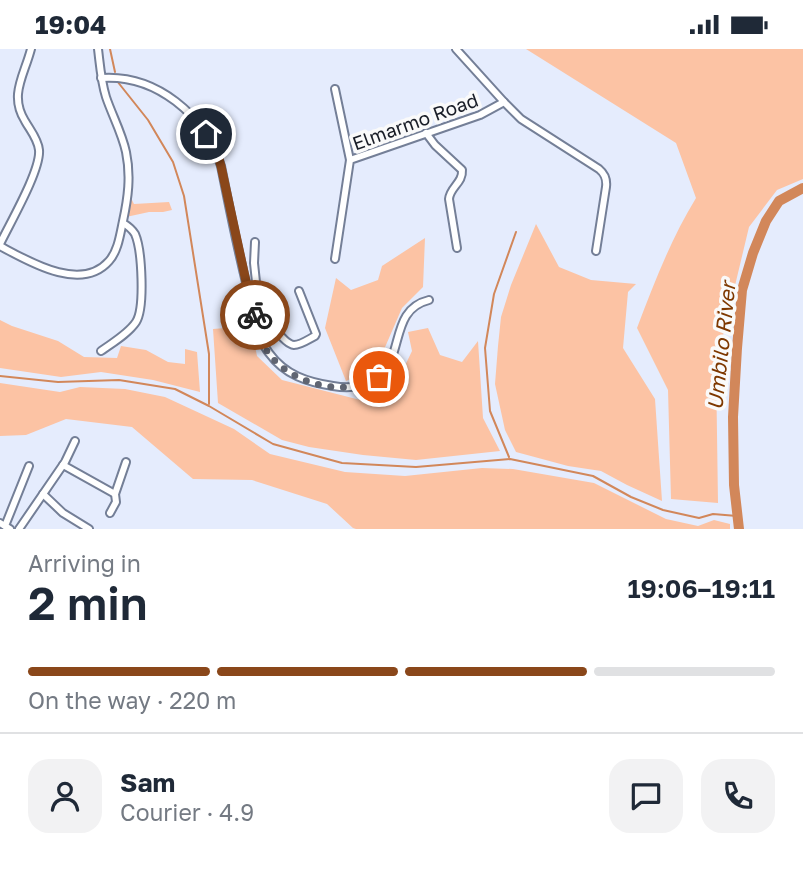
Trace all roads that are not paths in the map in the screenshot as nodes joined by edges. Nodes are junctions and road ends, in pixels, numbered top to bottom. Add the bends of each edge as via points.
1 (31, 49) edge
2 (98, 49) edge
3 (457, 49) edge
4 (101, 78) junction
5 (335, 89) dead end
6 (504, 102) junction
7 (426, 133) junction
8 (350, 160) junction
9 (123, 223) junction
10 (255, 242) dead end
11 (0, 245) edge
12 (457, 247) dead end
13 (596, 251) dead end
14 (335, 259) dead end
15 (299, 291) dead end
16 (429, 300) dead end
17 (255, 302) junction
18 (101, 351) dead end
19 (75, 441) dead end
20 (126, 462) dead end
21 (63, 465) junction
22 (29, 466) dead end
23 (43, 494) junction
24 (115, 494) junction
25 (110, 513) dead end
26 (5, 526) edge
27 (19, 529) edge
28 (89, 529) edge

1 - 11 street via 17,102 37,141 39,156
2 - 4 street
3 - 6 street
4 - 9 street via 128,165
4 - 17 street via 121,77 163,92 206,134 221,166
5 - 8 street
6 - 7 street, Elmarmo Road
6 - 13 street via 524,121 604,174
7 - 8 street, Elmarmo Road
7 - 12 street via 462,170 449,199
8 - 14 street, Elmarmo Road
9 - 11 street via 110,260 80,275 57,272
9 - 18 street via 137,242 141,305 135,323
10 - 17 street
15 - 17 street via 316,334 296,345 283,339
16 - 17 street via 417,304 405,319 383,374 362,385 339,387 306,381 269,354
19 - 21 street
20 - 24 street
21 - 23 street
21 - 24 street
22 - 26 street
23 - 27 street
23 - 28 street
24 - 25 street

